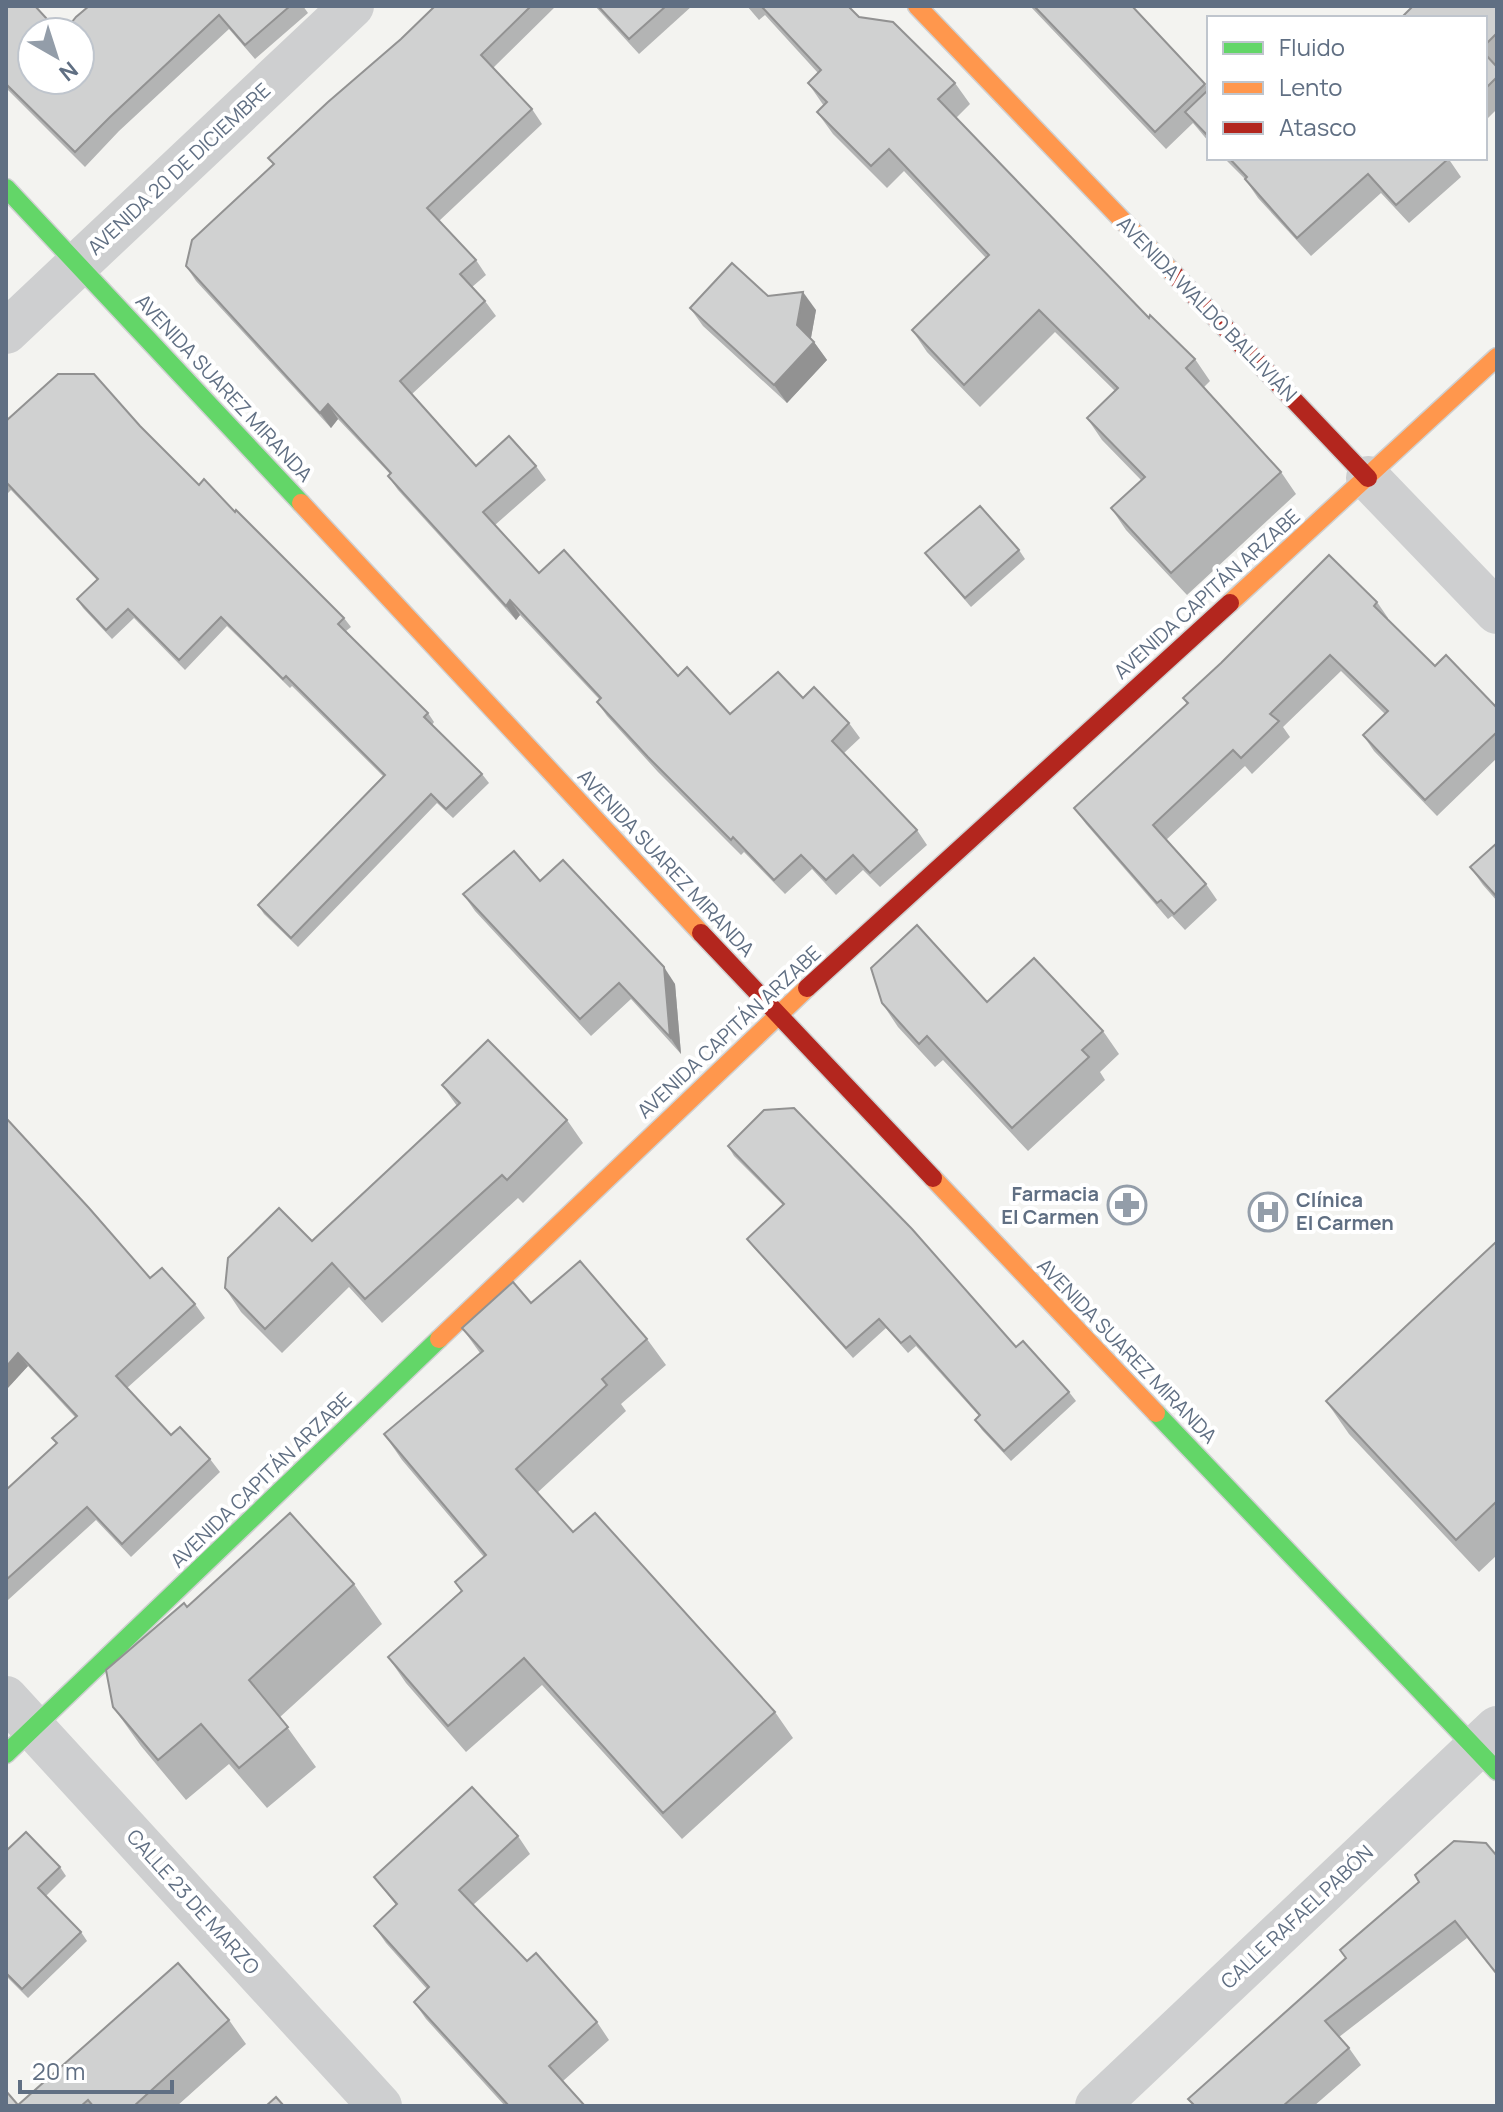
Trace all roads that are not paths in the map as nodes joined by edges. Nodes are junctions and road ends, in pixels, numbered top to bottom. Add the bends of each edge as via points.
1 (352, 6) edge
2 (917, 6) edge
3 (6, 188) edge
4 (78, 263) junction
5 (6, 332) edge
6 (1497, 357) edge
7 (1368, 478) junction
8 (1497, 612) edge
9 (777, 1015) junction
10 (15, 1726) edge
11 (1490, 1749) edge
12 (380, 2106) edge
13 (1097, 2106) edge

1 - 4 street, AVENIDA 20 DE DICIEMBRE
2 - 7 main road, AVENIDA WALDO BALLIVIÁN
3 - 4 main road, AVENIDA SUAREZ MIRANDA
4 - 5 street, AVENIDA 20 DE DICIEMBRE
4 - 9 main road, AVENIDA SUAREZ MIRANDA
6 - 7 main road, AVENIDA CAPITÁN ARZABE
7 - 8 street, AVENIDA WALDO BALLIVIÁN
7 - 9 main road, AVENIDA CAPITÁN ARZABE
9 - 10 main road, AVENIDA CAPITÁN ARZABE
9 - 11 main road, AVENIDA SUAREZ MIRANDA
10 - 12 street, CALLE 23 DE MARZO
11 - 13 street, CALLE RAFAEL PABÓN

